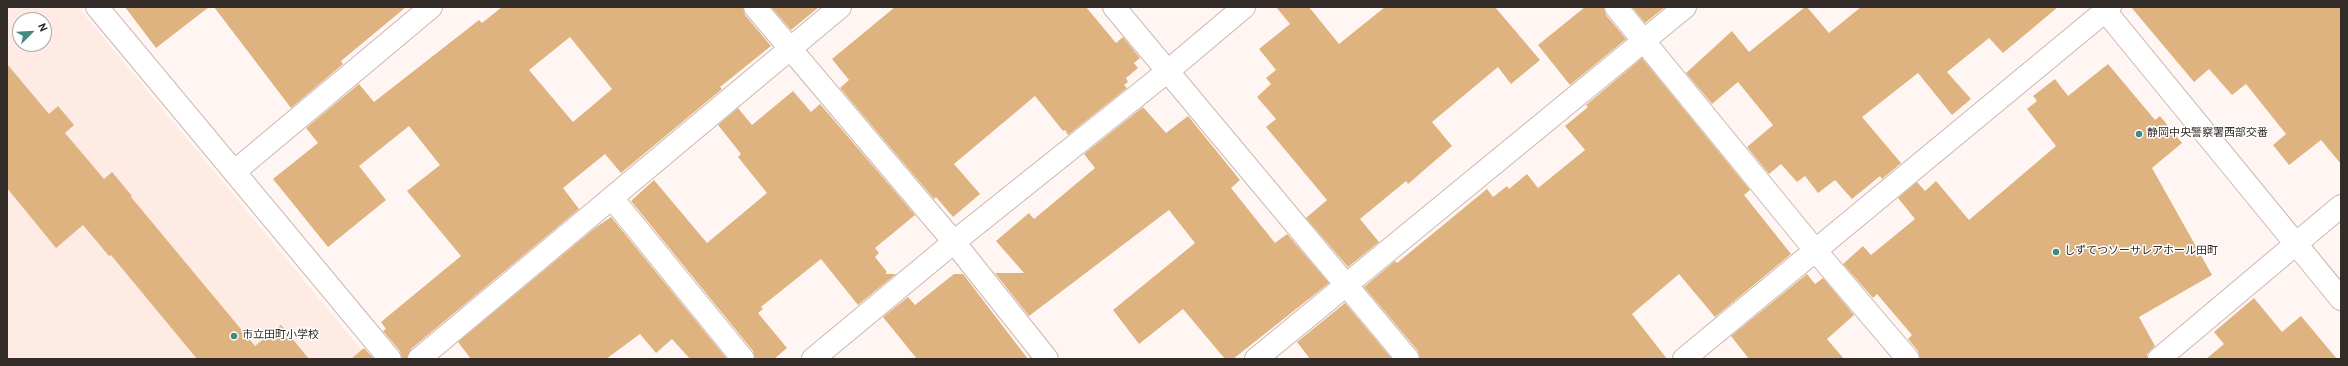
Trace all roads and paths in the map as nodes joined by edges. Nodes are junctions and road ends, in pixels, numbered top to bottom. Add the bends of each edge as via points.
1 (97, 7) edge
2 (755, 7) edge
3 (840, 7) edge
4 (1114, 7) edge
5 (1244, 7) edge
6 (1616, 7) edge
7 (1685, 7) edge
8 (2106, 8) edge
9 (420, 10) edge
10 (1644, 42) junction
11 (790, 49) junction
12 (1168, 71) junction
13 (234, 172) junction
14 (612, 198) junction
15 (2341, 206) edge
16 (954, 242) junction
17 (2296, 244) junction
18 (1815, 250) junction
19 (1347, 285) junction
20 (2341, 299) edge
21 (390, 359) edge
22 (419, 359) edge
23 (743, 359) edge
24 (813, 359) edge
25 (1047, 359) edge
26 (1256, 359) edge
27 (1408, 359) edge
28 (1684, 359) edge
29 (1908, 359) edge
30 (2159, 359) edge

1 - 13 street
2 - 11 street
3 - 11 street
4 - 12 street
5 - 12 street
6 - 10 street
7 - 10 street
8 - 17 street
8 - 18 street
9 - 13 street
10 - 18 street
10 - 19 street
11 - 14 street
11 - 16 street
12 - 16 street
12 - 19 street
13 - 21 street
14 - 22 street
14 - 23 street
15 - 17 street
16 - 24 street
16 - 25 street
17 - 20 street
17 - 30 street
18 - 28 street
18 - 29 street
19 - 26 street
19 - 27 street

